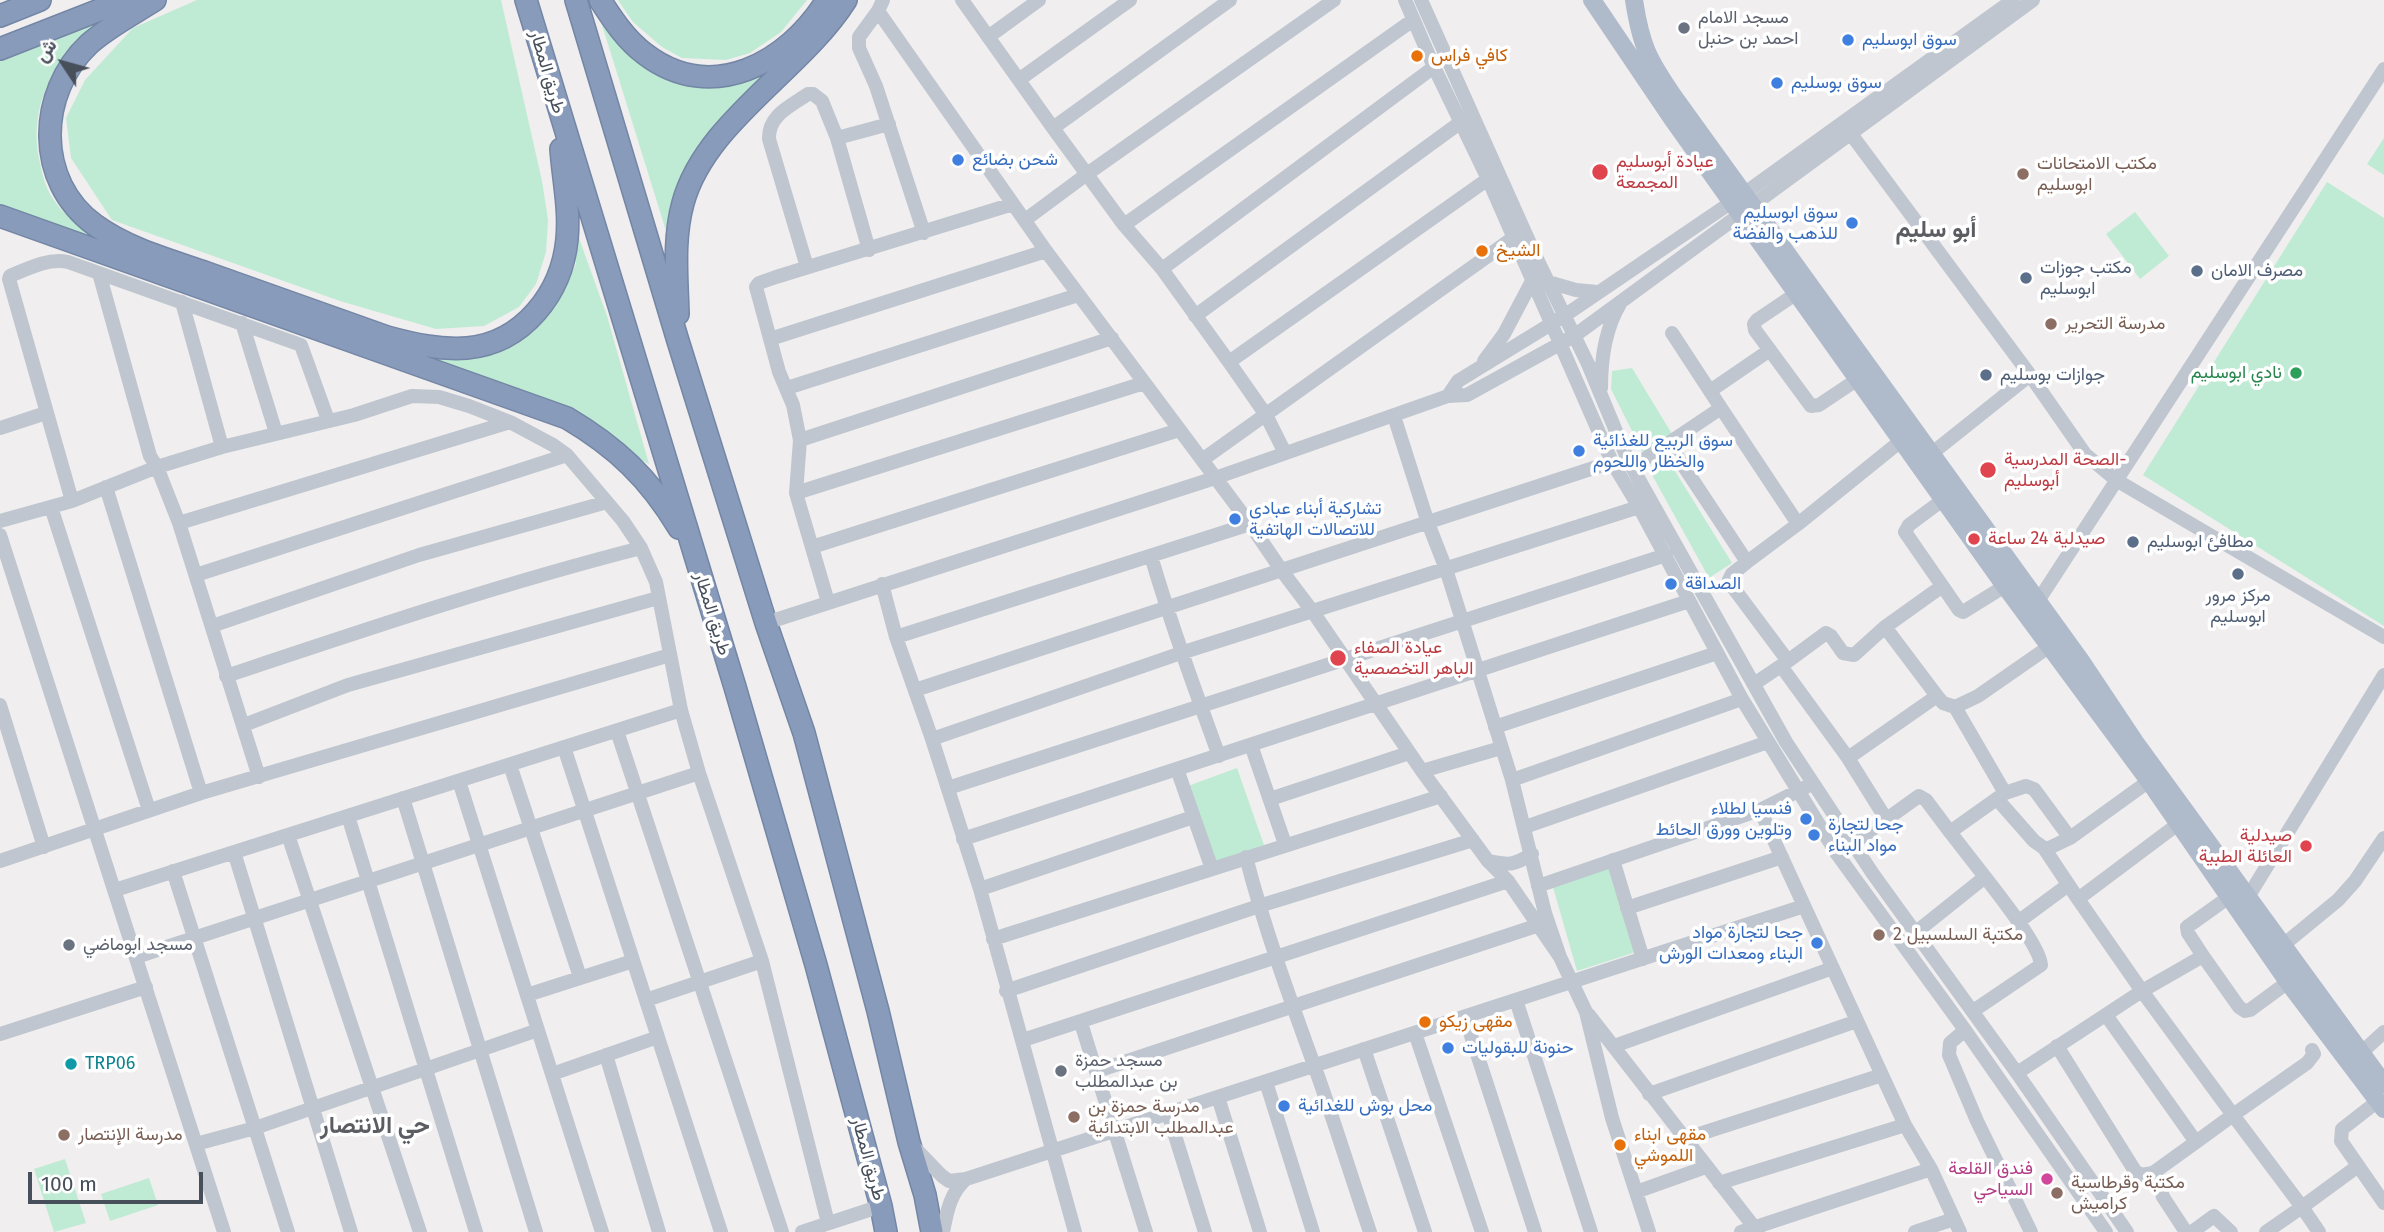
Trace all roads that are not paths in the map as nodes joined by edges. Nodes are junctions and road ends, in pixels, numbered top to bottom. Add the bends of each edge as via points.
1 (7, 0) edge
2 (40, 0) edge
3 (125, 0) edge
4 (155, 0) edge
5 (526, 0) edge
6 (576, 0) edge
7 (600, 0) edge
8 (827, 0) edge
9 (846, 0) edge
10 (962, 0) edge
11 (1039, 0) edge
12 (1130, 0) edge
13 (1230, 0) edge
14 (1334, 0) edge
15 (1405, 0) edge
16 (1421, 0) edge
17 (1592, 0) edge
18 (1607, 0) edge
19 (1634, 0) edge
20 (2013, 0) edge
21 (2033, 0) edge
22 (0, 5) edge
23 (881, 6) edge
24 (0, 16) edge
25 (1413, 20) junction
26 (1612, 30) junction
27 (988, 37) junction
28 (0, 49) edge
29 (1434, 67) junction
30 (2384, 69) edge
31 (1020, 79) junction
32 (557, 105) junction
33 (1461, 122) junction
34 (888, 124) junction
35 (1053, 128) junction
36 (1851, 134) junction
37 (837, 138) junction
38 (1087, 174) junction
39 (1488, 179) junction
40 (1742, 203) junction
41 (1013, 204) junction
42 (0, 216) edge
43 (1025, 220) junction
44 (1124, 225) junction
45 (924, 233) junction
46 (1513, 238) junction
47 (869, 250) junction
48 (1046, 251) junction
49 (807, 267) junction
50 (1162, 269) junction
51 (99, 273) junction
52 (1532, 281) junction
53 (1548, 282) junction
54 (1597, 292) junction
55 (1797, 293) junction
56 (1078, 295) junction
57 (1623, 299) junction
58 (181, 302) junction
59 (1195, 316) junction
60 (1558, 319) junction
61 (242, 323) junction
62 (1672, 333) dead end
63 (1112, 338) junction
64 (770, 339) junction
65 (1568, 340) junction
66 (678, 341) junction
67 (1770, 350) junction
68 (1229, 362) junction
69 (1480, 366) junction
70 (2030, 375) junction
71 (1858, 379) junction
72 (1144, 383) junction
73 (787, 388) junction
74 (1710, 391) junction
75 (1601, 393) junction
76 (1448, 396) junction
77 (1721, 408) junction
78 (46, 413) junction
79 (1266, 415) junction
80 (1394, 416) junction
81 (328, 420) junction
82 (1897, 421) junction
83 (510, 422) junction
84 (0, 428) edge
85 (1179, 430) junction
86 (276, 433) junction
87 (800, 440) junction
88 (1902, 440) junction
89 (1669, 444) junction
90 (222, 447) junction
91 (1284, 453) junction
92 (1931, 453) junction
93 (567, 456) junction
94 (1202, 460) junction
95 (1612, 462) junction
96 (157, 467) junction
97 (1633, 467) junction
98 (1215, 478) junction
99 (2116, 480) junction
100 (106, 487) junction
101 (796, 493) junction
102 (1944, 499) junction
103 (72, 501) junction
104 (607, 502) junction
105 (1639, 507) junction
106 (51, 508) junction
107 (0, 521) edge
108 (179, 523) junction
109 (1428, 523) junction
110 (1250, 524) junction
111 (1798, 524) junction
112 (0, 535) edge
113 (812, 547) junction
114 (641, 548) junction
115 (694, 555) junction
116 (1666, 555) junction
117 (1151, 556) junction
118 (1747, 562) junction
119 (1446, 569) junction
120 (1282, 571) junction
121 (196, 575) junction
122 (882, 584) junction
123 (2006, 586) junction
124 (1941, 587) junction
125 (658, 598) junction
126 (1689, 600) junction
127 (2038, 601) junction
128 (828, 602) junction
129 (1166, 606) junction
130 (1313, 612) junction
131 (1461, 622) junction
132 (766, 623) junction
133 (212, 625) junction
134 (1885, 628) junction
135 (2384, 636) edge
136 (896, 637) junction
137 (2050, 646) junction
138 (1184, 652) junction
139 (1717, 653) junction
140 (670, 655) junction
141 (1345, 660) junction
142 (1784, 664) junction
143 (2075, 665) junction
144 (1478, 671) junction
145 (226, 676) junction
146 (2384, 676) edge
147 (1755, 684) junction
148 (915, 690) junction
149 (1937, 696) junction
150 (1742, 699) junction
151 (0, 705) edge
152 (1201, 705) junction
153 (1378, 705) junction
154 (1955, 707) junction
155 (681, 710) junction
156 (244, 725) junction
157 (1495, 727) junction
158 (617, 730) junction
159 (932, 739) junction
160 (1768, 742) junction
161 (1251, 745) junction
162 (564, 747) junction
163 (1501, 748) junction
164 (1409, 753) junction
165 (1219, 756) junction
166 (1848, 758) junction
167 (510, 765) junction
168 (1177, 769) junction
169 (1422, 771) junction
170 (699, 773) junction
171 (260, 776) junction
172 (1513, 780) junction
173 (459, 781) junction
174 (2149, 781) junction
175 (1813, 784) junction
176 (948, 788) junction
177 (1797, 791) junction
178 (201, 793) junction
179 (638, 793) junction
180 (1440, 796) junction
181 (2001, 796) junction
182 (403, 798) junction
183 (1269, 799) junction
184 (149, 810) junction
185 (1760, 810) junction
186 (584, 811) junction
187 (348, 816) junction
188 (1193, 817) junction
189 (1886, 819) junction
190 (2178, 824) junction
191 (1525, 827) junction
192 (531, 828) junction
193 (96, 829) junction
194 (1950, 832) junction
195 (288, 835) junction
196 (2070, 838) junction
197 (2384, 838) edge
198 (963, 839) junction
199 (1473, 840) junction
200 (1285, 844) junction
201 (1852, 844) junction
202 (479, 845) junction
203 (44, 847) junction
204 (2044, 848) junction
205 (234, 852) junction
206 (1532, 854) junction
207 (1246, 857) junction
208 (1782, 857) junction
209 (1613, 860) junction
210 (0, 861) edge
211 (1488, 861) junction
212 (423, 863) junction
213 (1212, 869) junction
214 (173, 871) junction
215 (1985, 877) junction
216 (368, 881) junction
217 (1508, 881) junction
218 (2068, 885) junction
219 (1538, 886) junction
220 (980, 889) junction
221 (115, 890) junction
222 (2229, 897) junction
223 (2248, 897) junction
224 (2078, 899) junction
225 (310, 900) junction
226 (1259, 906) junction
227 (1804, 906) junction
228 (1628, 908) junction
229 (254, 918) junction
230 (2018, 922) junction
231 (1539, 925) junction
232 (1915, 933) junction
233 (195, 938) junction
234 (993, 939) junction
235 (2282, 946) junction
236 (136, 957) junction
237 (1277, 957) junction
238 (1560, 957) junction
239 (2203, 957) junction
240 (1643, 959) junction
241 (633, 961) junction
242 (761, 961) junction
243 (1833, 968) junction
244 (580, 977) junction
245 (700, 982) junction
246 (1572, 982) junction
247 (2288, 982) junction
248 (146, 987) junction
249 (1006, 991) junction
250 (2142, 991) junction
251 (527, 995) junction
252 (646, 1000) junction
253 (1516, 1000) junction
254 (1291, 1005) junction
255 (1973, 1011) junction
256 (1586, 1012) junction
257 (2106, 1015) junction
258 (1465, 1017) junction
259 (1857, 1021) junction
260 (1081, 1023) junction
261 (2331, 1025) junction
262 (538, 1030) junction
263 (1965, 1030) junction
264 (2384, 1032) edge
265 (1415, 1033) junction
266 (0, 1034) edge
267 (658, 1037) junction
268 (1023, 1040) junction
269 (1614, 1046) junction
270 (2057, 1046) junction
271 (480, 1049) junction
272 (1364, 1049) junction
273 (2312, 1050) dead end
274 (2361, 1053) junction
275 (606, 1055) junction
276 (1314, 1066) junction
277 (426, 1068) junction
278 (1097, 1071) junction
279 (2017, 1073) junction
280 (552, 1074) junction
281 (1882, 1075) junction
282 (1265, 1082) junction
283 (371, 1086) junction
284 (1649, 1094) junction
285 (1217, 1097) junction
286 (2382, 1098) edge
287 (313, 1108) junction
288 (1168, 1113) junction
289 (2233, 1115) junction
290 (1905, 1125) junction
291 (255, 1128) junction
292 (1115, 1131) junction
293 (1684, 1139) junction
294 (909, 1142) junction
295 (2196, 1142) junction
296 (196, 1144) junction
297 (1053, 1151) junction
298 (2358, 1166) junction
299 (1706, 1167) junction
300 (1930, 1169) junction
301 (2152, 1173) junction
302 (966, 1179) junction
303 (1719, 1183) junction
304 (2097, 1189) junction
305 (1636, 1192) junction
306 (2083, 1200) junction
307 (2384, 1203) edge
308 (881, 1206) junction
309 (2302, 1207) junction
310 (828, 1223) junction
311 (1957, 1226) edge
312 (1751, 1230) edge
313 (810, 1231) edge
314 (224, 1232) edge
315 (288, 1232) edge
316 (351, 1232) edge
317 (420, 1232) edge
318 (476, 1232) edge
319 (537, 1232) edge
320 (602, 1232) edge
321 (659, 1232) edge
322 (721, 1232) edge
323 (782, 1232) edge
324 (886, 1232) edge
325 (932, 1232) edge
326 (943, 1232) edge
327 (1075, 1232) edge
328 (1146, 1232) edge
329 (1205, 1232) edge
330 (1260, 1232) edge
331 (1313, 1232) edge
332 (1370, 1232) edge
333 (1425, 1232) edge
334 (1482, 1232) edge
335 (1535, 1232) edge
336 (1591, 1232) edge
337 (1649, 1232) edge
338 (1915, 1232) edge
339 (2031, 1232) edge
340 (2106, 1232) edge
341 (2127, 1232) edge
342 (2186, 1232) edge
343 (2192, 1232) edge
344 (2231, 1232) edge
345 (2266, 1232) edge
346 (2319, 1232) edge

1 - 22 highway
2 - 24 highway
3 - 28 highway
4 - 32 highway via 88,45 55,97 48,127 50,157 59,182 78,209 94,225 145,251 413,344 469,348 496,341 522,327 553,289 567,240 568,208
5 - 32 highway, طريق المطار
6 - 66 highway
7 - 8 highway via 626,37 645,54 669,68 711,77 736,74 774,58
9 - 66 highway via 817,37 716,140 695,172 682,204 676,243
10 - 27 street
11 - 27 street
12 - 31 street
13 - 35 street
14 - 38 street
15 - 25 street
16 - 53 street
17 - 26 main road
18 - 26 main road
19 - 40 main road via 1649,61
20 - 40 street
21 - 36 street
23 - 34 street via 858,43
23 - 41 street
25 - 29 street
25 - 44 street
26 - 40 main road
27 - 31 street
29 - 33 street
29 - 50 street
30 - 99 street
31 - 35 street
32 - 115 highway, طريق المطار
33 - 39 street
33 - 59 street
34 - 37 street
34 - 45 street
35 - 38 street
36 - 40 street
36 - 70 street
37 - 47 street
37 - 49 street via 822,101 813,94 775,118 769,130
38 - 43 street
38 - 44 street
39 - 46 street
39 - 68 street
40 - 54 street
40 - 55 main road
40 - 57 street
40 - 82 main road
41 - 43 street
41 - 45 street
42 - 115 highway via 567,418 628,461 668,510
43 - 48 street
44 - 50 street
45 - 47 street
46 - 52 street
46 - 79 street
47 - 49 street
48 - 56 street
48 - 64 street
49 - 64 street via 756,287
50 - 59 street
51 - 58 street
51 - 78 street via 58,260 10,276
51 - 96 street via 150,456
52 - 60 street
52 - 69 street via 1504,334
53 - 54 street
53 - 60 street
54 - 60 street
55 - 67 street via 1754,324
55 - 71 main road
56 - 63 street
56 - 73 street
57 - 65 street
57 - 75 street via 1604,349
58 - 61 street
58 - 90 street
59 - 68 street
60 - 65 street
60 - 69 street
61 - 81 street via 302,345
61 - 86 street
62 - 74 street
63 - 72 street
63 - 87 street
64 - 73 street
65 - 75 street
65 - 76 street via 1467,395
65 - 95 street via 1588,411
66 - 132 highway
67 - 71 street via 1811,406
67 - 74 street
68 - 79 street
69 - 76 street via 1458,381
70 - 92 street
70 - 99 street via 2085,454
71 - 82 main road
72 - 85 street
72 - 101 street
73 - 87 street
74 - 77 street
75 - 97 street
76 - 80 street
77 - 89 street
77 - 111 street
78 - 84 street
78 - 103 street
79 - 91 street
79 - 94 street
80 - 91 street
80 - 109 street
81 - 83 street via 427,395
81 - 86 street
82 - 88 main road
82 - 92 main road
83 - 93 street
83 - 108 street
85 - 94 street
85 - 113 street
86 - 90 street
87 - 101 street
88 - 102 main road
88 - 111 street
89 - 97 street
89 - 118 street
90 - 96 street
91 - 98 street
92 - 127 main road
93 - 104 street
93 - 121 street
94 - 98 street
95 - 105 street
95 - 109 street
96 - 100 street
96 - 108 street
97 - 147 street
98 - 110 street
98 - 122 street
99 - 127 street
99 - 135 street
100 - 103 street
100 - 178 street
101 - 113 street
102 - 123 main road
102 - 124 street via 1905,532
103 - 106 street
104 - 114 street
104 - 133 street via 419,555
105 - 116 street
105 - 119 street
106 - 107 street
106 - 184 street
108 - 121 street
109 - 119 street
109 - 120 street
110 - 117 street
110 - 120 street
111 - 118 street
112 - 193 street
113 - 128 street
114 - 125 street
114 - 145 street via 533,576
115 - 308 highway, طريق المطار via 816,965
116 - 126 street
116 - 131 street
117 - 129 street
117 - 136 street
118 - 142 street via 1732,574 1732,586
119 - 130 street
119 - 131 street
120 - 129 street
120 - 130 street
121 - 133 street
122 - 128 street
122 - 136 street
123 - 124 street via 1963,612
123 - 137 main road
124 - 134 street
125 - 140 street
125 - 156 street via 348,685
126 - 139 street
126 - 144 street
127 - 143 main road
128 - 132 street
129 - 138 street
129 - 148 street
130 - 138 street
130 - 141 street
131 - 141 street
131 - 144 street
132 - 294 highway via 804,733
133 - 145 street
134 - 142 street via 1854,655 1843,653 1826,633
134 - 149 street
136 - 148 street
137 - 143 main road
137 - 154 street
138 - 152 street
138 - 159 street
139 - 150 street
139 - 157 street
140 - 155 street
140 - 171 street
141 - 152 street
141 - 153 street
142 - 147 street
142 - 166 street
143 - 174 main road
143 - 223 main road
144 - 153 street
144 - 157 street
145 - 156 street
146 - 223 street
147 - 175 street
148 - 159 street
149 - 154 street
149 - 166 street
150 - 160 street
150 - 172 street
151 - 203 street
152 - 165 street
152 - 176 street
153 - 161 street
153 - 164 street
154 - 181 street
155 - 158 street
155 - 170 street
156 - 171 street
157 - 163 street
158 - 162 street
158 - 179 street
159 - 176 street
160 - 177 street
160 - 191 street
161 - 165 street
161 - 183 street
162 - 167 street
162 - 186 street
163 - 169 street
163 - 172 street
164 - 169 street
164 - 183 street
165 - 168 street
166 - 189 street
167 - 173 street
167 - 192 street
168 - 188 street
168 - 198 street
169 - 180 street
170 - 179 street
170 - 242 street
171 - 178 street
172 - 191 street
173 - 182 street
173 - 202 street
174 - 190 main road
174 - 196 street
175 - 177 street
175 - 201 street
176 - 198 street
177 - 185 street
177 - 263 street via 1844,864
178 - 184 street
179 - 186 street
179 - 245 street
180 - 199 street
180 - 200 street
181 - 194 street
181 - 196 street via 2026,786 2034,789
181 - 204 street
182 - 187 street
182 - 212 street
183 - 200 street
184 - 193 street
185 - 208 street
185 - 209 street
186 - 192 street
186 - 241 street
187 - 195 street
187 - 216 street
188 - 213 street
188 - 220 street
189 - 194 street via 1919,796
189 - 201 street
190 - 222 main road
190 - 224 street
191 - 206 street
192 - 202 street
192 - 244 street
193 - 203 street
193 - 221 street
194 - 215 street
195 - 205 street
195 - 225 street
196 - 204 street
197 - 235 street via 2356,881
198 - 220 street
199 - 211 street
199 - 226 street
200 - 207 street
201 - 232 street
202 - 212 street
202 - 251 street
203 - 210 street
204 - 218 street
205 - 214 street
205 - 229 street
206 - 211 street via 1516,864
206 - 219 street
207 - 213 street
207 - 226 street
208 - 227 street
208 - 228 street
209 - 219 street
209 - 228 street
211 - 217 street
212 - 216 street
212 - 271 street
213 - 234 street
214 - 221 street
214 - 233 street
215 - 230 street
215 - 232 street
216 - 225 street
216 - 277 street
217 - 231 street
217 - 237 street
218 - 224 street
218 - 230 street
219 - 238 street
220 - 234 street
221 - 236 street
222 - 239 street via 2187,927
222 - 247 main road
223 - 235 main road
224 - 250 street
225 - 229 street
225 - 283 street
226 - 237 street
226 - 249 street
227 - 240 street
227 - 243 street
228 - 240 street
229 - 233 street
229 - 287 street
230 - 255 street via 2040,965
231 - 238 street
231 - 254 street
232 - 255 street
233 - 236 street
233 - 291 street
234 - 249 street
235 - 261 main road
236 - 248 street
237 - 254 street
237 - 260 street
238 - 246 street
239 - 247 street via 2245,1011
239 - 250 street
240 - 246 street
241 - 244 street
241 - 252 street
242 - 245 street
242 - 310 street
243 - 259 street
243 - 269 street
244 - 251 street
245 - 252 street
245 - 323 street
246 - 253 street
246 - 256 street
247 - 261 main road
248 - 266 street
248 - 296 street
249 - 268 street
250 - 257 street
250 - 289 street
251 - 262 street
252 - 267 street
253 - 258 street
253 - 336 street
254 - 276 street
254 - 278 street
255 - 279 street
256 - 269 street
256 - 305 street
257 - 270 street
257 - 295 street
258 - 265 street
258 - 335 street
259 - 281 street
259 - 284 street
260 - 268 street
260 - 278 street
261 - 274 main road
261 - 286 main road
262 - 271 street
262 - 280 street
263 - 306 street
263 - 339 street via 1950,1043 1949,1055
264 - 274 street
265 - 272 street
265 - 334 street
267 - 275 street
267 - 322 street
268 - 297 street
269 - 284 street
270 - 279 street
270 - 301 street via 2135,1171
271 - 277 street
271 - 319 street
272 - 276 street
272 - 333 street
273 - 289 street via 2313,1058
274 - 286 main road
275 - 280 street
275 - 321 street
276 - 282 street
276 - 332 street
277 - 283 street
277 - 318 street
278 - 292 street
279 - 304 street
280 - 320 street
281 - 290 street
281 - 293 street
282 - 285 street
282 - 331 street
283 - 287 street
283 - 317 street
284 - 293 street
285 - 288 street
285 - 330 street
286 - 298 street via 2342,1129 2341,1141
287 - 291 street
287 - 316 street
288 - 292 street
288 - 329 street
289 - 295 street
289 - 309 street
290 - 300 street
290 - 303 street
291 - 296 street
291 - 315 street
292 - 297 street
292 - 328 street
293 - 299 street
294 - 302 street via 949,1181
294 - 325 highway
295 - 301 street
296 - 314 street
297 - 302 street
297 - 327 street
298 - 307 street
298 - 309 street
299 - 303 street
299 - 305 street
300 - 311 street
300 - 312 street
301 - 342 street
302 - 326 street via 953,1194
303 - 312 street
304 - 306 street
304 - 341 street
305 - 337 street
306 - 340 street
308 - 310 street
308 - 324 highway, طريق المطار
309 - 345 street
309 - 346 street
310 - 313 street
311 - 338 street
343 - 344 street via 2214,1216

